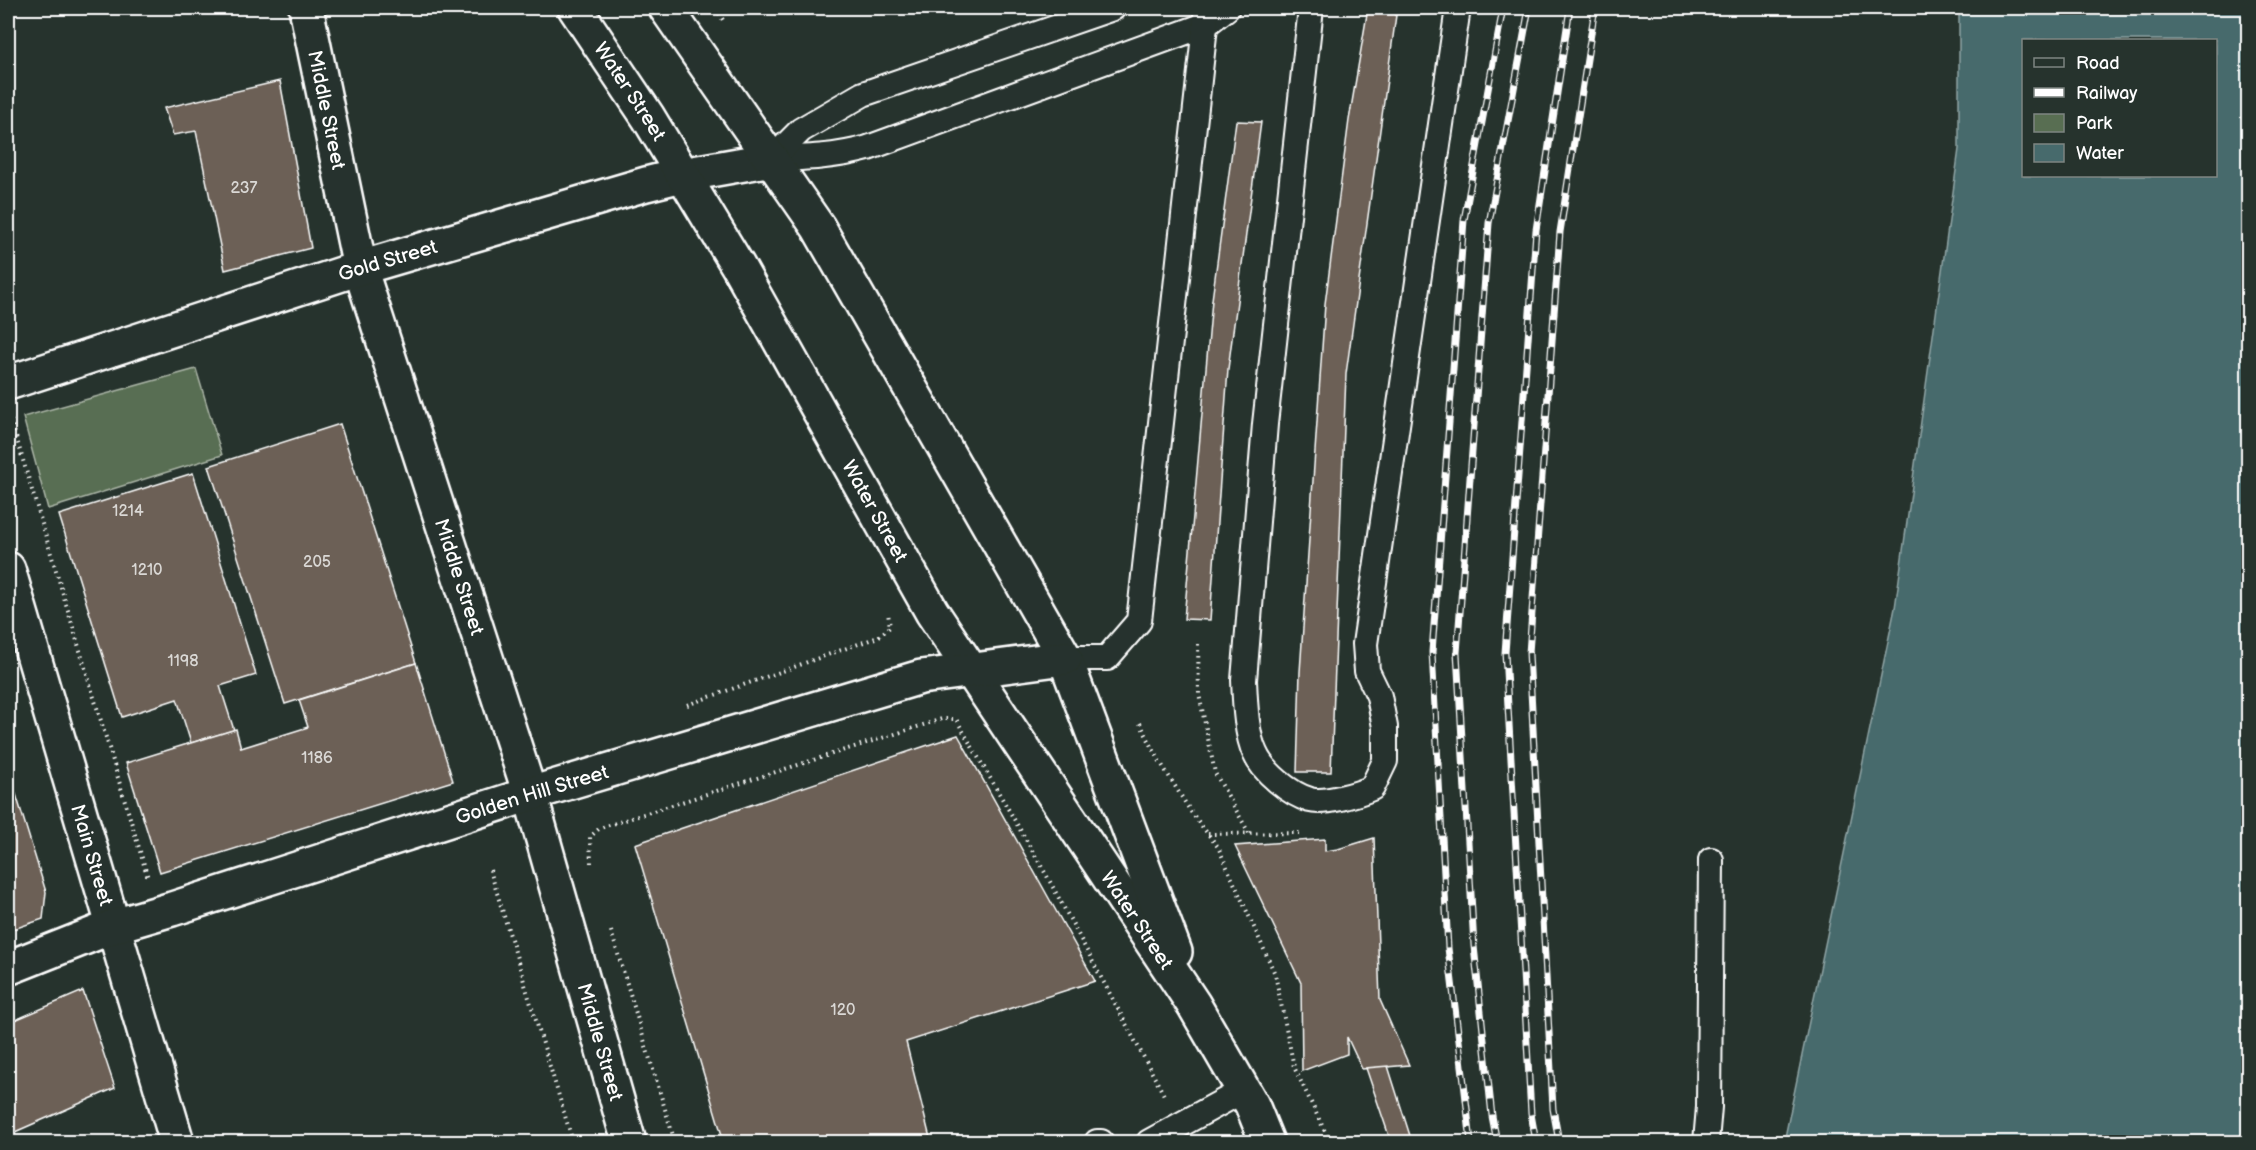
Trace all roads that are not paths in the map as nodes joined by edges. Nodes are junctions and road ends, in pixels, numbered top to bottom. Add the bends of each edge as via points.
1 (306, 8) edge
2 (575, 8) edge
3 (666, 8) edge
4 (1113, 8) edge
5 (1227, 8) edge
6 (1311, 8) edge
7 (1458, 8) edge
8 (1206, 16) edge
9 (772, 159) junction
10 (682, 175) junction
11 (360, 268) junction
12 (8, 383) edge
13 (8, 569) edge
14 (1065, 658) junction
15 (970, 671) junction
16 (530, 794) junction
17 (1711, 860) dead end
18 (114, 926) junction
19 (8, 969) edge
20 (1194, 1005) junction
21 (1244, 1090) junction
22 (177, 1143) edge
23 (629, 1143) edge
24 (1149, 1143) edge
25 (1267, 1143) edge
26 (1706, 1143) edge

1 - 11 street, Middle Street
2 - 10 street, Water Street
3 - 9 street, Water Street
4 - 9 lane via 863,94 801,130
5 - 8 lane
6 - 7 lane via 1264,424 1244,680 1245,711 1255,753 1275,780 1311,800 1351,797 1372,788 1385,761 1385,726 1379,696 1367,671 1365,644
8 - 9 lane via 868,148 819,158
8 - 14 lane via 1139,621 1107,658
9 - 10 street, Gold Street
9 - 14 street, Water Street via 819,227
10 - 11 street, Gold Street
10 - 15 street, Water Street via 738,266 932,612
11 - 12 street, Gold Street
11 - 16 street, Middle Street
13 - 18 street, Main Street
14 - 15 street, Golden Hill Street
14 - 20 street, Water Street
15 - 16 street, Golden Hill Street via 921,677
15 - 20 street, Water Street
16 - 18 street, Golden Hill Street
16 - 23 street, Middle Street
17 - 26 lane
18 - 19 street, Golden Hill Street
18 - 22 street, Main Street
20 - 21 street, Water Street
21 - 24 lane
21 - 25 street, Water Street

